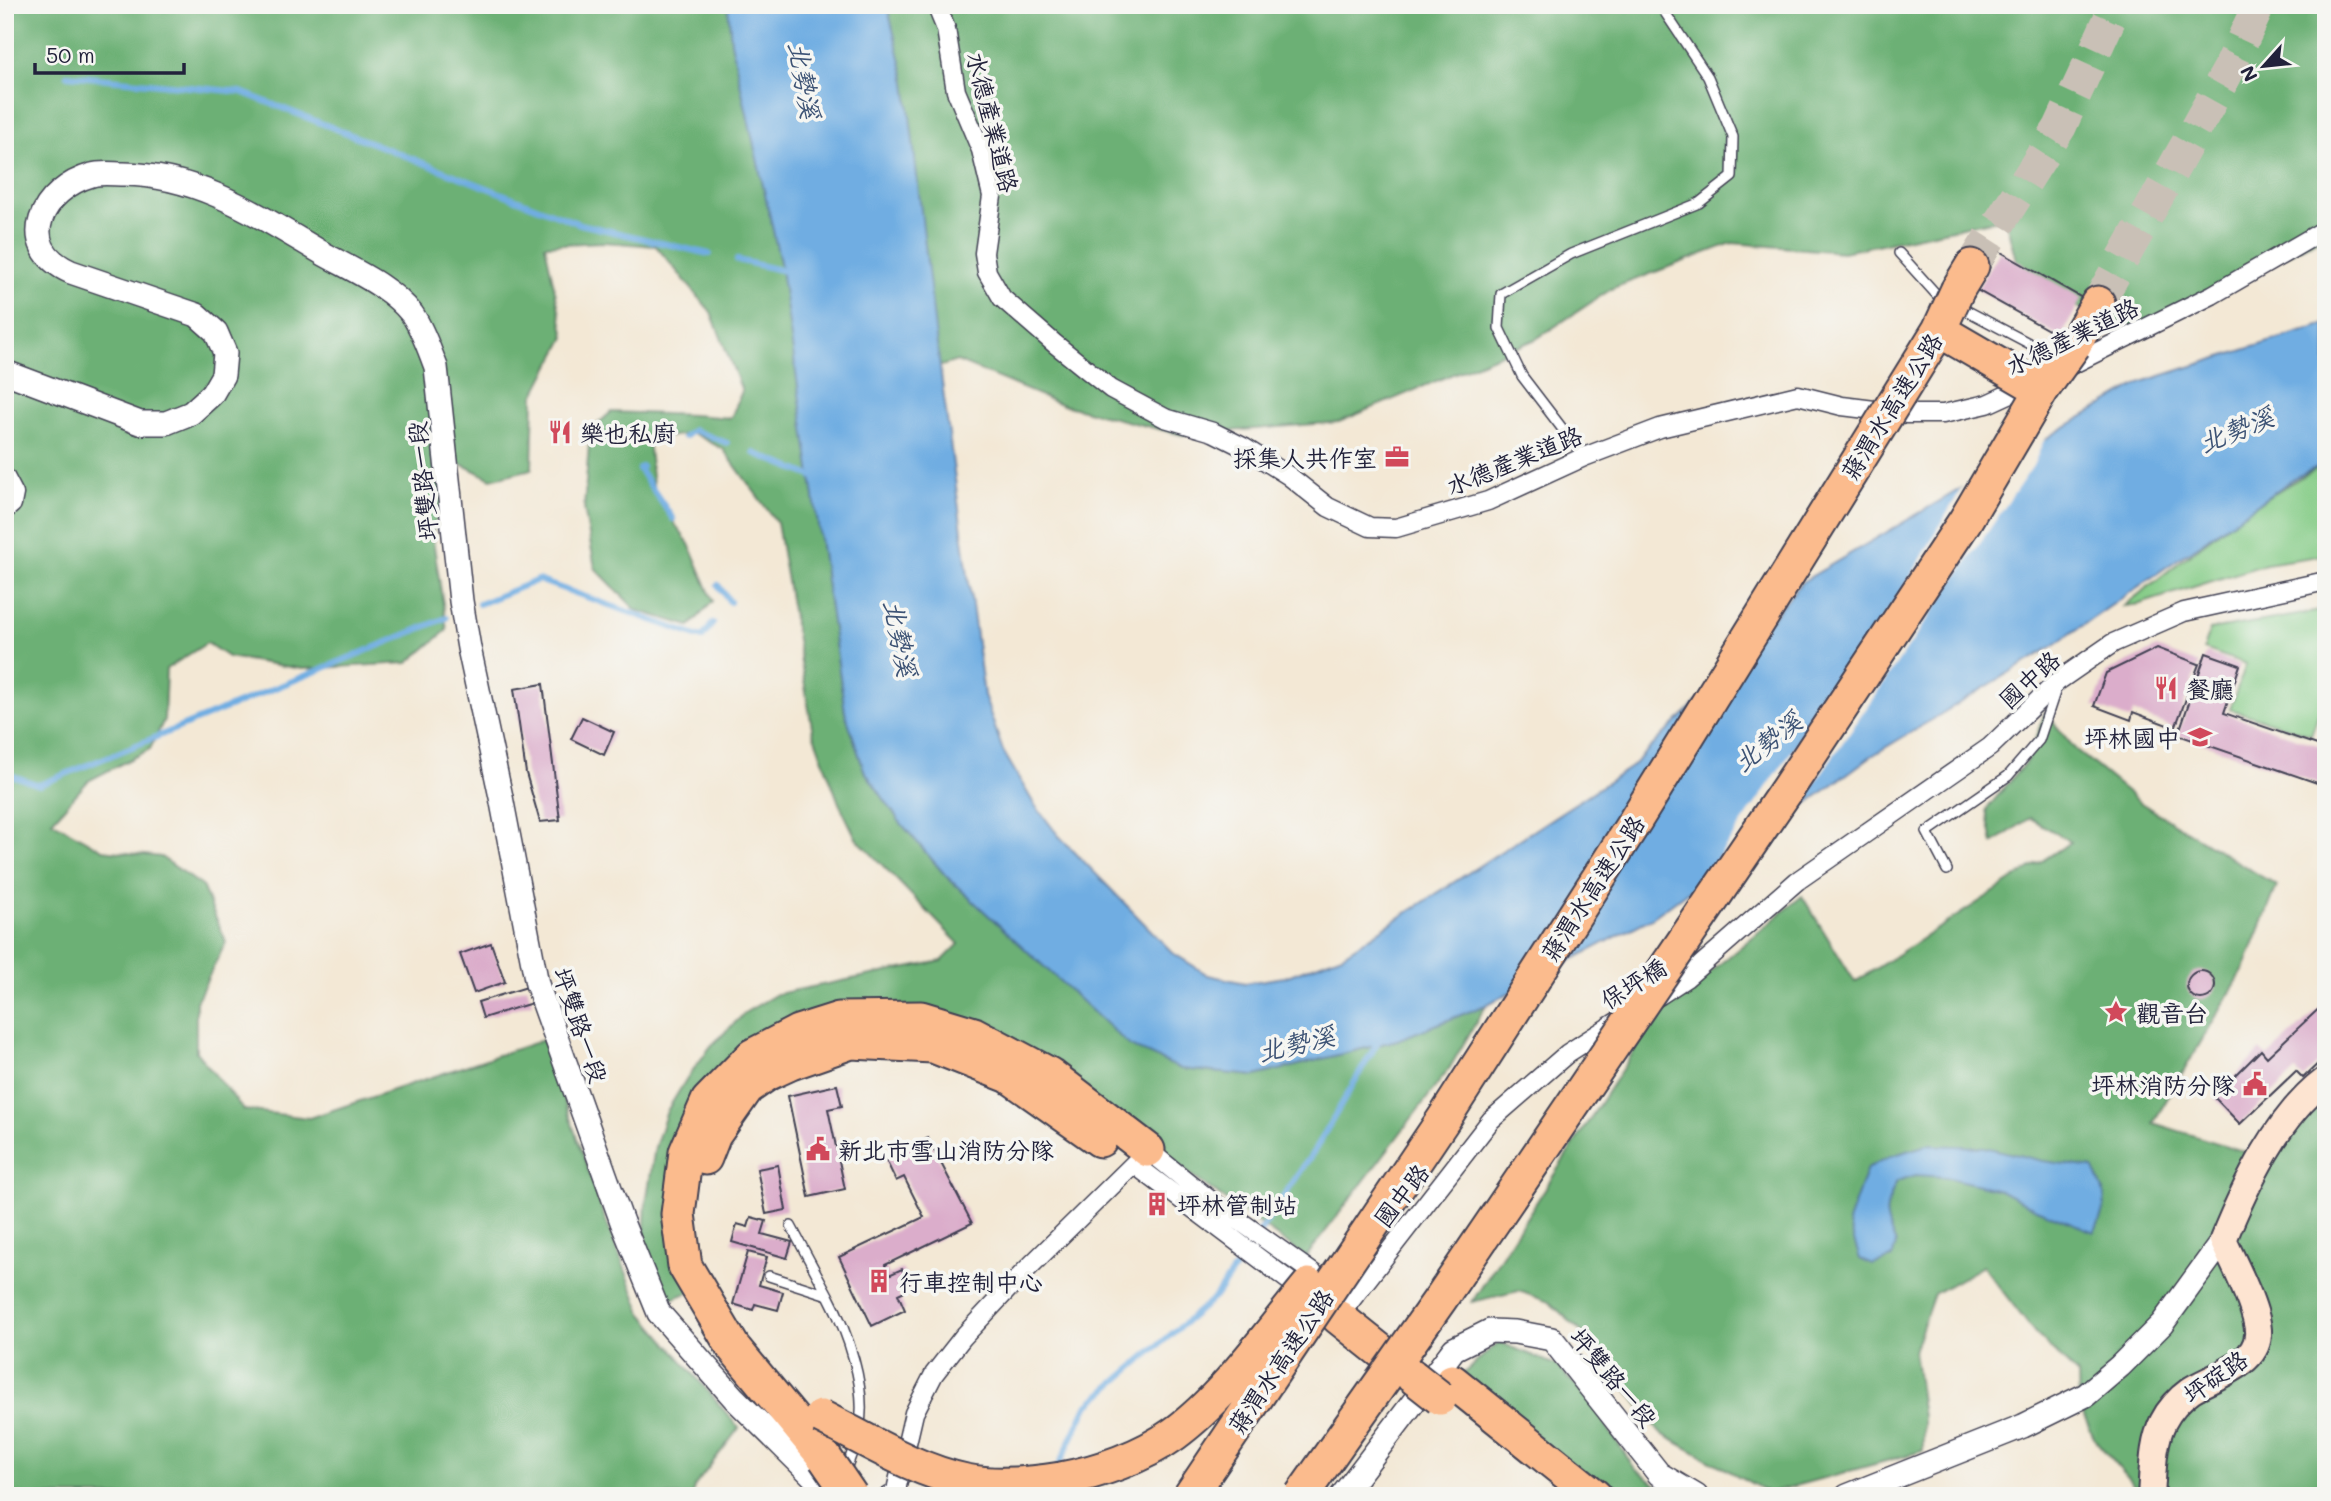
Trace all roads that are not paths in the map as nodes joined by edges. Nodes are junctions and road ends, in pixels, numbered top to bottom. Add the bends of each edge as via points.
1 (936, 5) edge
2 (1660, 5) edge
3 (2326, 229) edge
4 (1899, 253) dead end
5 (1965, 278) tunnel mouth
6 (2098, 303) tunnel mouth
7 (1938, 330) junction
8 (2073, 355) junction
9 (5, 372) edge
10 (2042, 390) junction
11 (1584, 457) junction
12 (5, 477) edge
13 (5, 510) edge
14 (2326, 581) edge
15 (2058, 681) junction
16 (1947, 870) dead end
17 (1797, 881) joint
18 (2326, 1080) edge
19 (1445, 1117) junction
20 (1491, 1120) joint
21 (1141, 1157) junction
22 (1204, 1207) junction
23 (792, 1226) dead end
24 (2223, 1240) junction
25 (769, 1276) dead end
26 (828, 1294) junction
27 (1441, 1298) junction
28 (1344, 1308) junction
29 (1446, 1390) junction
30 (897, 1491) edge
31 (834, 1496) edge
32 (851, 1496) edge
33 (881, 1496) edge
34 (1190, 1496) edge
35 (1301, 1496) edge
36 (1332, 1496) edge
37 (1342, 1496) edge
38 (1565, 1496) edge
39 (1595, 1496) edge
40 (1696, 1496) edge
41 (1847, 1496) edge
42 (2151, 1496) edge

1 - 11 street, 水德產業道路 via 947,29 956,91 981,150 992,196 984,253 987,272 1002,298 1111,389 1166,418 1213,432 1245,448 1328,507 1370,527 1396,528 1488,502
2 - 11 lane via 1708,77 1733,137 1732,177 1699,203 1571,254 1501,294 1499,328 1522,376
3 - 8 street, 水德產業道路 via 2212,295
4 - 8 lane via 1936,294
5 - 7 highway, 蔣渭水高速公路, bridge
6 - 8 highway
7 - 10 highway, bridge
7 - 19 highway, 蔣渭水高速公路, bridge via 1630,829
8 - 10 highway, bridge
8 - 11 street, 水德產業道路 via 1987,404 1942,414 1856,408 1798,396 1660,428
9 - 31 street, 坪雙路一段 via 140,423 166,423 191,412 212,394 223,375 225,353 216,332 197,315 71,272 54,264 44,250 38,223 45,206 92,174 180,181 228,198 385,289 411,314 436,367 468,648 541,996 659,1313 734,1398
10 - 27 highway, bridge via 1965,521
12 - 13 street via 13,494 12,504
14 - 15 street, 國中路 via 2184,611 2113,643
15 - 16 lane via 2039,740 2008,776 1927,832
15 - 17 street, 國中路 via 1990,747
17 - 20 street, 保坪橋, bridge via 1686,978 1568,1053
18 - 24 main road via 2286,1121 2258,1163
19 - 21 highway, bridge via 1249,1359 1203,1409 1173,1435 1135,1455 1085,1474 1035,1483 966,1481 912,1463 821,1417 732,1315 705,1269 692,1228 694,1184 714,1135 747,1088 791,1063 851,1042 933,1045 1009,1076
19 - 34 highway, 蔣渭水高速公路, bridge
20 - 28 street, 國中路
21 - 22 street
21 - 30 street via 1006,1291 933,1374 914,1413
21 - 32 highway, bridge via 1049,1074 974,1034 921,1018 839,1019 798,1032 752,1056 708,1101 686,1152 678,1214 685,1266 733,1347
22 - 28 street via 1303,1266
22 - 28 street via 1292,1284
23 - 26 lane
24 - 41 street via 2162,1324 2086,1395 2023,1426
24 - 42 main road, 坪碇路 via 2256,1317 2257,1344 2240,1364 2189,1391 2175,1404 2162,1423
25 - 26 lane
26 - 31 lane via 843,1323 859,1386 861,1420 852,1457
27 - 35 highway, bridge
27 - 36 highway, bridge via 1359,1436
28 - 29 highway
29 - 38 highway
29 - 39 highway
30 - 33 lane
37 - 40 street, 坪雙路一段 via 1454,1349 1490,1331 1552,1339 1659,1474

